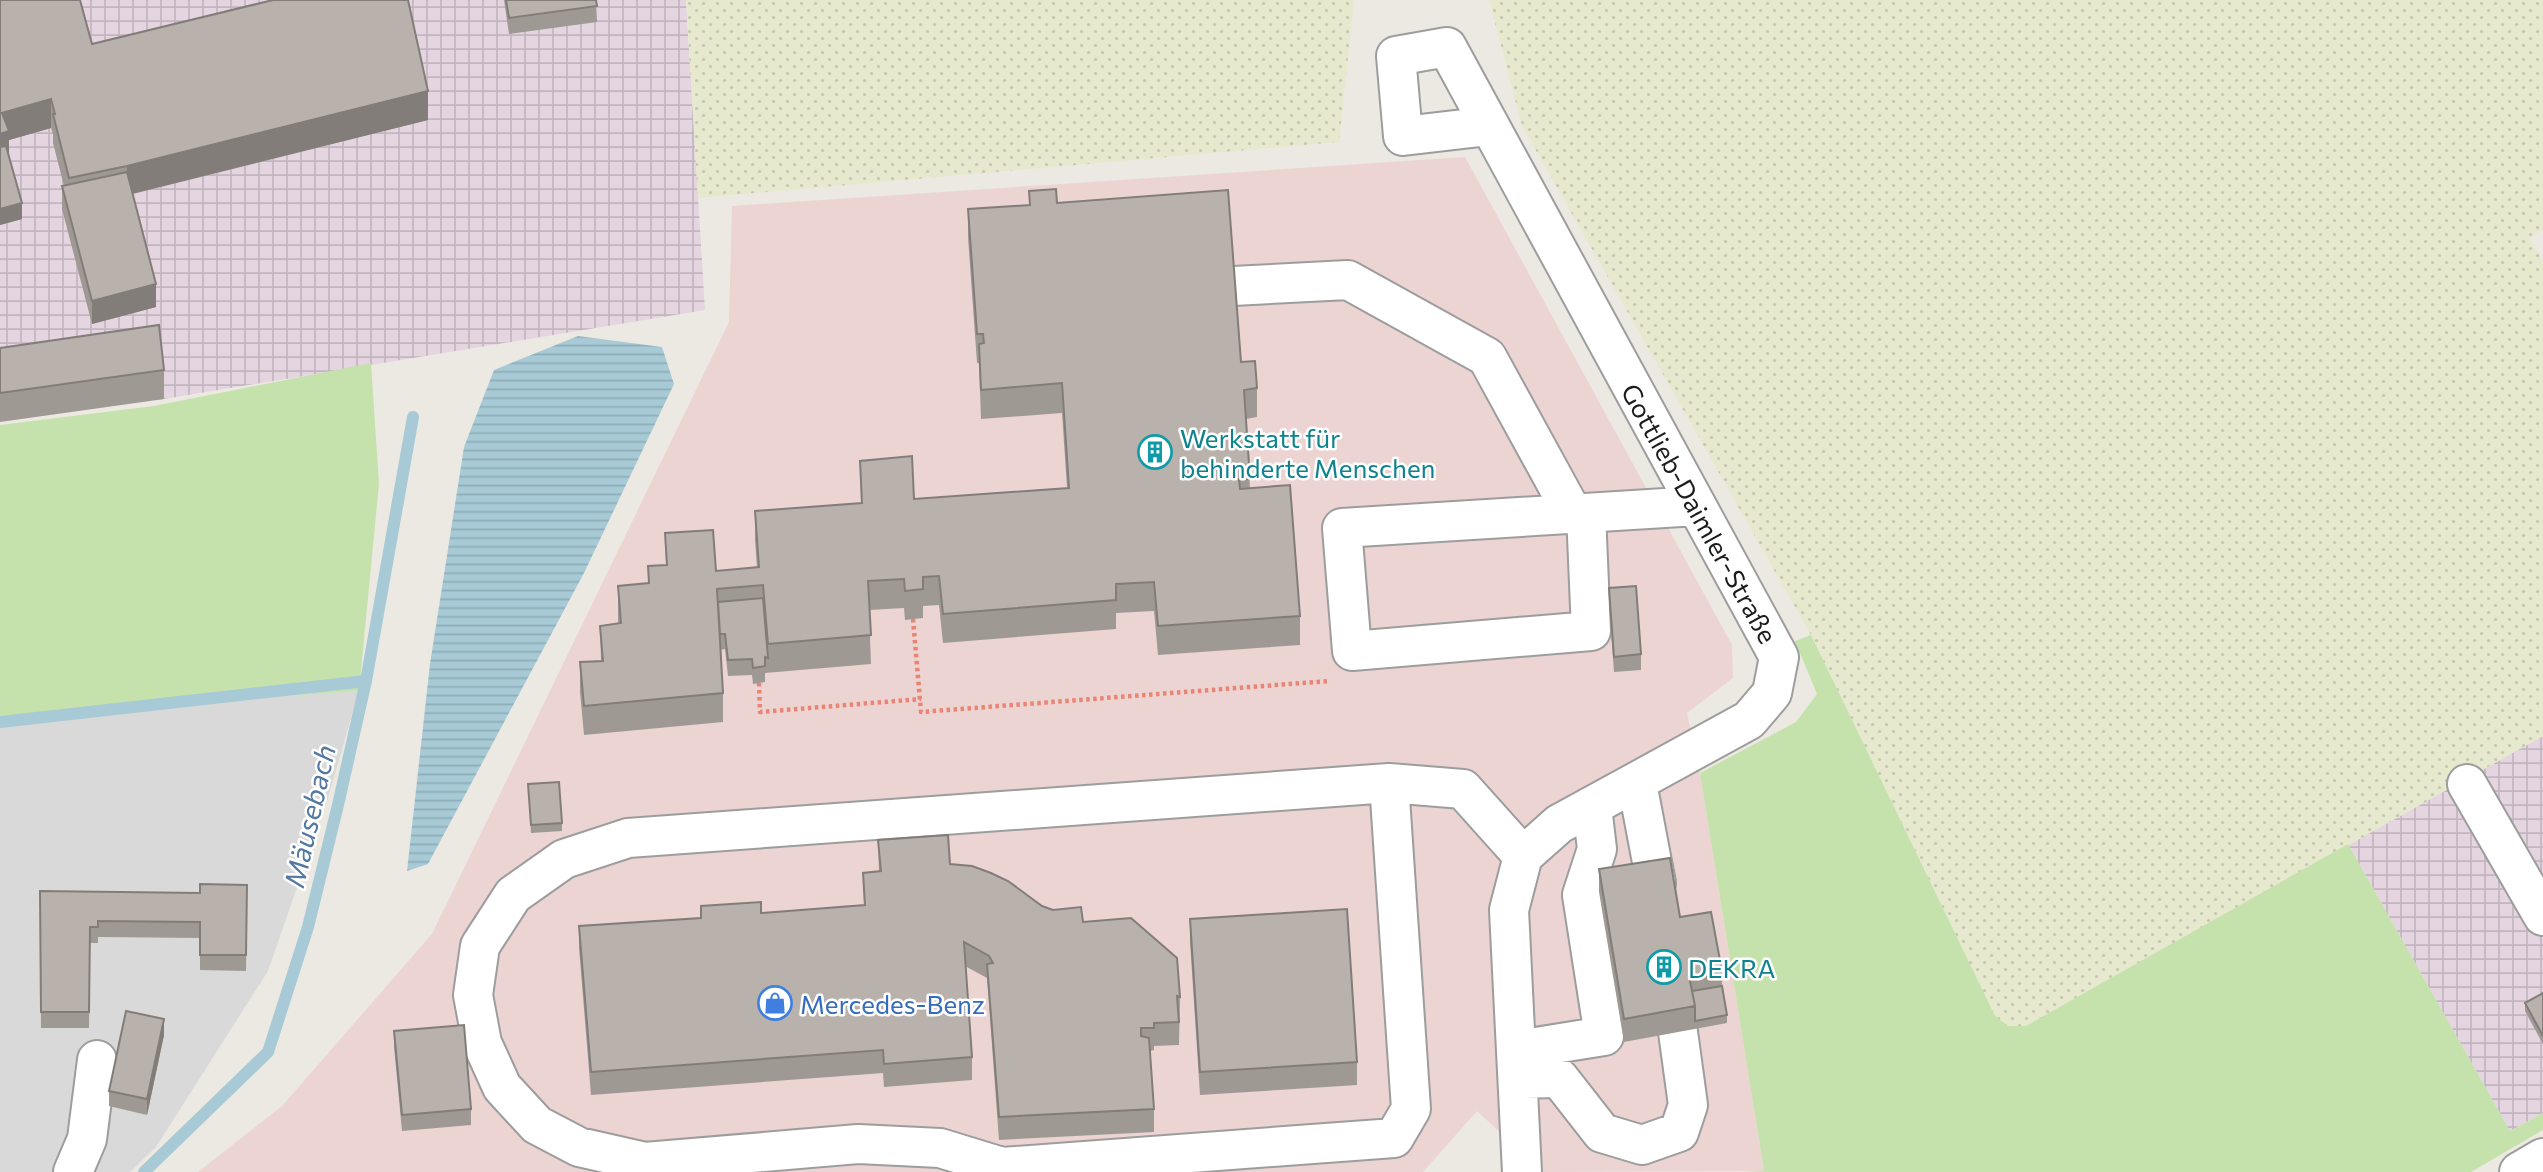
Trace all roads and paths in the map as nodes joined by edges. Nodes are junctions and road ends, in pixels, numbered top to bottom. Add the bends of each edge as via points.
1 (1489, 126) dead end
2 (1233, 285) edge
3 (1698, 506) junction
4 (1580, 513) junction
5 (913, 619) edge
6 (1352, 651) junction
7 (759, 683) edge
8 (920, 699) junction
9 (1389, 783) junction
10 (1637, 783) junction
11 (2468, 785) dead end
12 (1592, 807) junction
13 (1523, 856) junction
14 (1656, 883) edge
15 (2543, 916) edge
16 (1678, 1032) edge
17 (97, 1060) dead end
18 (1517, 1064) junction
19 (2543, 1158) edge
20 (72, 1172) edge
21 (1522, 1172) edge
22 (2519, 1172) edge

1 - 3 street, Gottlieb-Daimler-Straße
2 - 4 street via 1348,280 1487,357
3 - 4 street
3 - 10 street, Gottlieb-Daimler-Straße via 1779,657 1772,693 1749,720
4 - 6 street via 1591,631
4 - 6 street via 1342,527
5 - 8 path
6 - 8 path via 1354,679 921,712
7 - 8 path via 760,712
9 - 9 street via 628,838 564,859 513,895 480,946 473,995 482,1043 502,1087 537,1125 579,1147 645,1162 858,1144 940,1148 1002,1167 1394,1138 1411,1109
9 - 13 street via 1463,789
10 - 12 street, Gottlieb-Daimler-Straße
10 - 14 street
11 - 15 street
12 - 13 street, Gottlieb-Daimler-Straße via 1559,824
12 - 18 street via 1597,849 1582,895 1604,1036
13 - 18 street via 1509,910
16 - 18 street via 1688,1105 1679,1132 1642,1145 1602,1133 1559,1078
17 - 20 street via 87,1139
18 - 21 street
19 - 22 street

